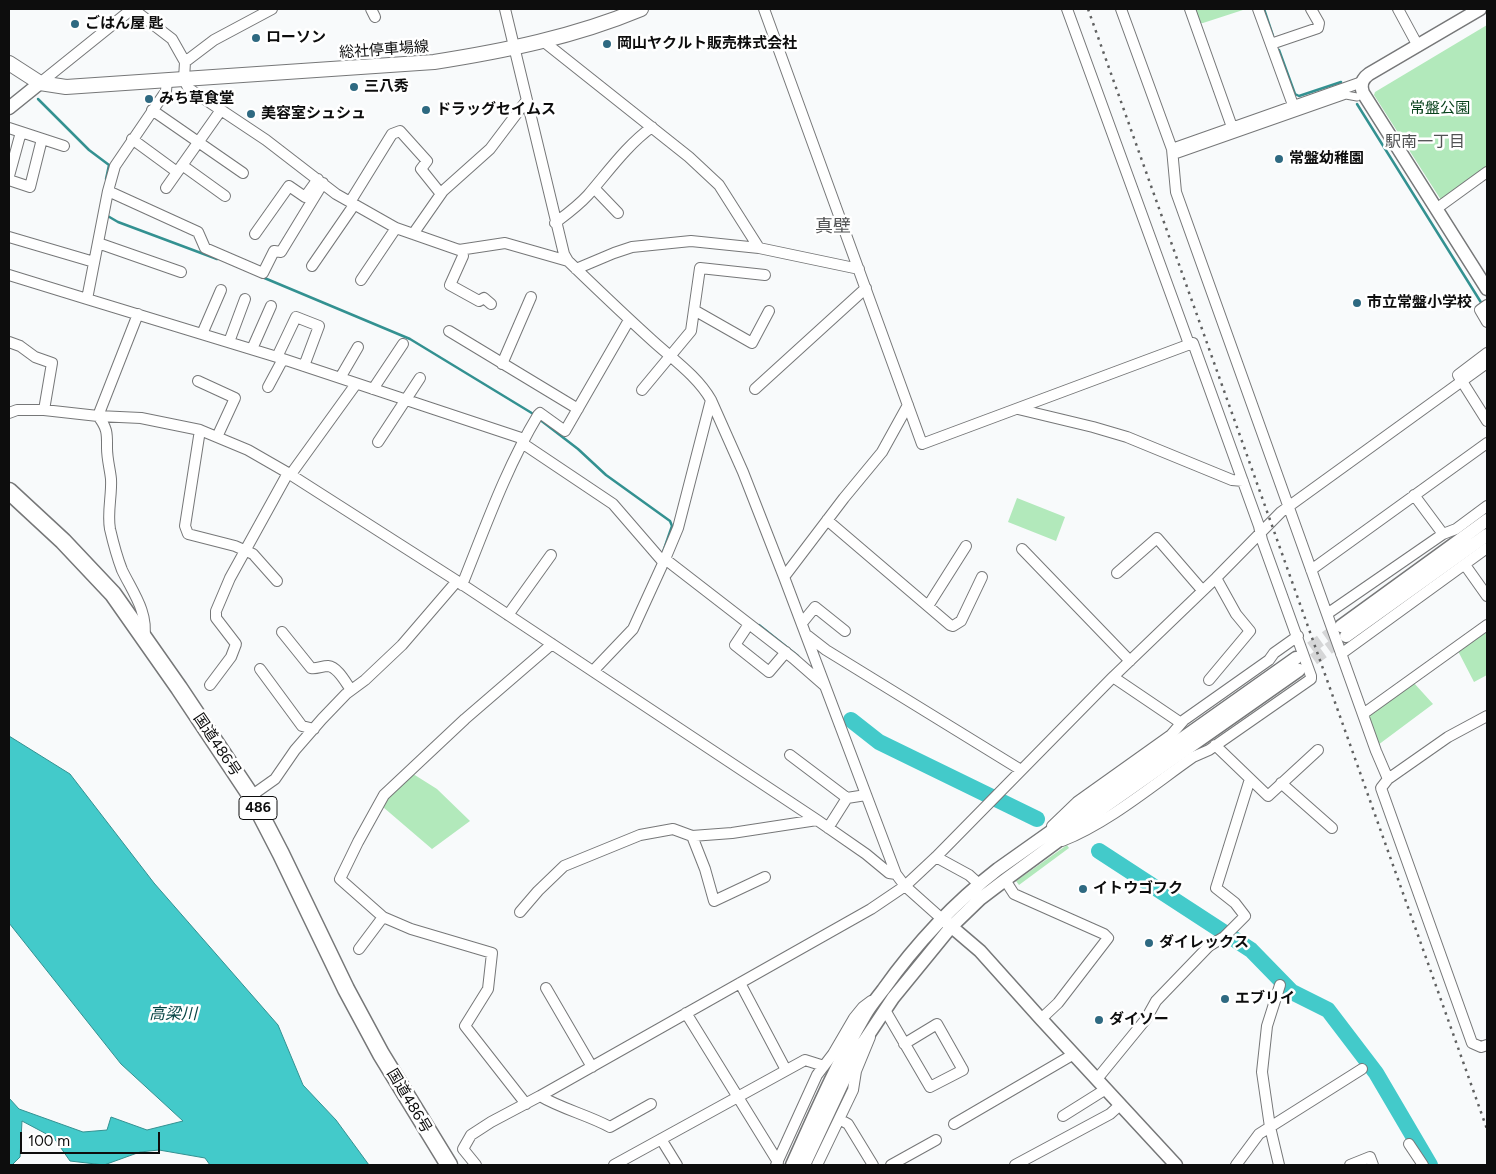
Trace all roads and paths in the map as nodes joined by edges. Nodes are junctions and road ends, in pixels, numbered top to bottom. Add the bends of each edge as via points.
1 (133, 9) edge
2 (272, 9) edge
3 (505, 9) edge
4 (640, 9) edge
5 (764, 9) edge
6 (1067, 9) edge
7 (1121, 9) edge
8 (1190, 9) edge
9 (1258, 9) edge
10 (1312, 9) edge
11 (1398, 9) edge
12 (1480, 9) edge
13 (544, 42) junction
14 (1271, 44) junction
15 (1418, 46) junction
16 (515, 48) junction
17 (185, 62) junction
18 (9, 63) edge
19 (184, 78) junction
20 (167, 80) junction
21 (1362, 82) junction
22 (40, 83) junction
23 (1357, 97) dead end
24 (527, 100) junction
25 (1293, 105) junction
26 (9, 108) edge
27 (152, 110) junction
28 (222, 110) junction
29 (652, 127) junction
30 (9, 128) edge
31 (1232, 128) junction
32 (21, 132) junction
33 (42, 139) junction
34 (132, 140) junction
35 (198, 142) junction
36 (64, 146) dead end
37 (1175, 151) junction
38 (179, 169) junction
39 (1487, 172) edge
40 (243, 173) dead end
41 (9, 176) edge
42 (9, 180) edge
43 (320, 181) junction
44 (166, 188) dead end
45 (594, 188) junction
46 (108, 191) junction
47 (441, 194) junction
48 (225, 196) dead end
49 (352, 203) junction
50 (1436, 209) junction
51 (618, 213) dead end
52 (555, 223) junction
53 (396, 228) junction
54 (256, 234) dead end
55 (413, 234) junction
56 (9, 237) edge
57 (98, 243) junction
58 (760, 248) junction
59 (462, 250) junction
60 (568, 260) junction
61 (94, 262) junction
62 (312, 266) dead end
63 (576, 269) junction
64 (859, 269) junction
65 (181, 272) dead end
66 (1483, 274) edge
67 (9, 275) edge
68 (765, 275) dead end
69 (361, 280) dead end
70 (866, 288) junction
71 (1487, 289) edge
72 (220, 290) dead end
73 (531, 297) dead end
74 (87, 299) junction
75 (246, 299) dead end
76 (492, 304) dead end
77 (271, 306) dead end
78 (1485, 306) edge
79 (694, 310) junction
80 (769, 311) dead end
81 (138, 314) junction
82 (629, 320) junction
83 (1487, 322) edge
84 (449, 332) dead end
85 (202, 334) junction
86 (9, 342) edge
87 (229, 342) junction
88 (403, 344) dead end
89 (1190, 344) junction
90 (358, 347) dead end
91 (252, 349) junction
92 (1487, 354) edge
93 (669, 356) junction
94 (280, 358) junction
95 (1487, 363) edge
96 (502, 364) junction
97 (304, 366) junction
98 (340, 378) junction
99 (420, 378) dead end
100 (198, 381) dead end
101 (1462, 381) junction
102 (356, 384) junction
103 (268, 387) dead end
104 (373, 389) junction
105 (642, 390) dead end
106 (756, 390) dead end
107 (405, 400) junction
108 (711, 400) junction
109 (908, 405) junction
110 (578, 408) junction
111 (1017, 408) junction
112 (44, 410) junction
113 (9, 413) edge
114 (98, 416) junction
115 (1487, 421) edge
116 (200, 430) junction
117 (217, 437) junction
118 (523, 441) junction
119 (378, 442) dead end
120 (1487, 442) edge
121 (290, 474) junction
122 (1243, 481) junction
123 (9, 491) edge
124 (1414, 494) junction
125 (1288, 506) junction
126 (1487, 506) edge
127 (827, 520) junction
128 (1487, 520) edge
129 (1260, 532) junction
130 (1443, 534) junction
131 (1487, 535) edge
132 (966, 546) dead end
133 (1487, 548) edge
134 (1022, 549) dead end
135 (245, 551) junction
136 (551, 555) dead end
137 (665, 561) junction
138 (1465, 565) junction
139 (1311, 570) junction
140 (1117, 573) dead end
141 (784, 576) junction
142 (982, 577) dead end
143 (1216, 578) junction
144 (277, 581) dead end
145 (460, 583) junction
146 (1202, 590) junction
147 (1487, 596) edge
148 (928, 606) junction
149 (1327, 614) junction
150 (508, 615) junction
151 (802, 623) junction
152 (749, 624) junction
153 (1487, 625) edge
154 (282, 632) dead end
155 (845, 632) dead end
156 (807, 636) junction
157 (1298, 636) junction
158 (144, 638) junction
159 (552, 644) junction
160 (786, 652) junction
161 (1341, 654) junction
162 (1130, 661) junction
163 (1297, 664) tunnel mouth
164 (260, 669) dead end
165 (593, 671) junction
166 (1113, 677) junction
167 (1209, 680) dead end
168 (210, 685) dead end
169 (826, 686) junction
170 (351, 690) junction
171 (1363, 714) junction
172 (1487, 716) edge
173 (1181, 723) junction
174 (314, 729) junction
175 (1215, 746) junction
176 (1318, 750) dead end
177 (790, 755) dead end
178 (1022, 770) junction
179 (1250, 779) junction
180 (1388, 779) junction
181 (1281, 783) junction
182 (866, 795) junction
183 (251, 796) junction
184 (847, 798) junction
185 (817, 820) junction
186 (828, 828) junction
187 (1332, 828) dead end
188 (692, 836) junction
189 (1049, 840) junction
190 (936, 857) junction
191 (896, 874) junction
192 (766, 877) dead end
193 (1005, 880) junction
194 (979, 884) junction
195 (905, 886) junction
196 (520, 912) dead end
197 (383, 917) junction
198 (947, 923) junction
199 (359, 949) dead end
200 (740, 983) junction
201 (1280, 985) dead end
202 (546, 988) dead end
203 (881, 992) junction
204 (884, 1010) junction
205 (686, 1013) junction
206 (1041, 1018) junction
207 (874, 1026) junction
208 (904, 1044) junction
209 (1487, 1045) edge
210 (1074, 1054) junction
211 (592, 1066) junction
212 (824, 1066) junction
213 (1362, 1069) dead end
214 (786, 1070) junction
215 (1097, 1079) junction
216 (1106, 1089) junction
217 (540, 1096) junction
218 (737, 1098) junction
219 (526, 1104) junction
220 (651, 1104) dead end
221 (1120, 1105) junction
222 (1062, 1116) dead end
223 (839, 1119) junction
224 (954, 1124) dead end
225 (1270, 1127) junction
226 (661, 1140) junction
227 (936, 1140) dead end
228 (1410, 1144) dead end
229 (463, 1149) junction
230 (777, 1164) edge
231 (449, 1165) edge
232 (472, 1165) edge
233 (476, 1165) edge
234 (614, 1165) edge
235 (677, 1165) edge
236 (792, 1165) edge
237 (804, 1165) edge
238 (817, 1165) edge
239 (873, 1165) edge
240 (891, 1165) edge
241 (1015, 1165) edge
242 (1176, 1165) edge
243 (1236, 1165) edge
244 (1279, 1165) edge
245 (1350, 1165) edge
246 (1373, 1165) edge
247 (1422, 1165) edge

1 - 17 street via 172,39
1 - 22 street
2 - 17 street via 214,40
3 - 16 street
4 - 13 main road, 総社停車場線
5 - 64 street
6 - 89 street
7 - 37 street
8 - 31 street
9 - 14 street
10 - 14 street via 1318,28
11 - 15 street
12 - 15 street
13 - 16 main road, 総社停車場線
13 - 29 street
14 - 25 street
15 - 21 street via 1369,74
16 - 19 main road, 総社停車場線 via 434,62
16 - 24 street
17 - 19 street
18 - 22 main road, 総社停車場線
19 - 20 main road, 総社停車場線
19 - 28 street via 188,88
20 - 22 main road, 総社停車場線 via 66,87
20 - 27 street via 166,91
21 - 25 street
21 - 50 street via 1363,93
22 - 26 street
23 - 37 street via 1346,95
24 - 47 street via 490,149
24 - 52 street
25 - 31 street
27 - 34 street
27 - 35 street
28 - 35 street
28 - 43 street
29 - 45 street via 614,163
29 - 58 street via 719,186
30 - 32 street
31 - 37 street
32 - 33 street
32 - 41 street
33 - 36 street
33 - 42 street via 30,187
34 - 38 street
34 - 46 street via 115,166
35 - 38 street
35 - 40 street
37 - 125 street via 1176,192
38 - 44 street
38 - 48 street
39 - 50 street
43 - 46 street via 281,252 274,251 263,273 205,248 198,232
43 - 49 street
43 - 54 street via 306,197 289,186
45 - 51 street
45 - 52 street
46 - 57 street
47 - 49 street via 421,169 428,161 400,131 392,134
47 - 55 street
49 - 53 street
49 - 62 street
50 - 66 street
52 - 60 street
53 - 55 street
53 - 69 street
55 - 59 street
56 - 61 street
57 - 61 street
57 - 65 street
58 - 63 street via 691,241 654,244 632,247
58 - 64 street
59 - 60 street via 505,243
59 - 76 street via 464,256 450,285
60 - 63 street
61 - 74 street
63 - 82 street
64 - 70 street
66 - 71 street
67 - 74 street
68 - 79 street via 700,268
70 - 106 street
70 - 109 street
72 - 85 street
73 - 96 street
74 - 81 street
75 - 87 street
77 - 91 street
78 - 83 street via 1480,310
79 - 80 street via 752,343
79 - 93 street via 691,331
81 - 85 street
81 - 114 street
82 - 93 street
82 - 110 street
84 - 96 street
85 - 87 street
86 - 112 street via 52,364
87 - 91 street
88 - 104 street
89 - 111 street
89 - 122 street via 1193,343
90 - 98 street
91 - 94 street
92 - 101 street via 1458,375
93 - 105 street
93 - 108 street via 706,391
94 - 97 street
94 - 97 street via 296,317 319,326
94 - 103 street
95 - 101 street
96 - 110 street
97 - 98 street
98 - 102 street
99 - 107 street
100 - 117 street via 235,398
101 - 115 street
101 - 125 street
102 - 104 street
102 - 121 street
104 - 107 street
107 - 118 street
107 - 119 street
108 - 137 street via 678,528
108 - 141 street
109 - 111 street via 922,444
109 - 127 street via 882,452
110 - 118 street via 565,431 540,414
111 - 122 street via 1102,429 1232,480
112 - 113 street
112 - 114 street
114 - 116 street via 141,418
114 - 158 street via 108,434 110,527 122,570 143,614
116 - 117 street
116 - 135 street via 186,531
117 - 121 street
118 - 137 street via 613,504
118 - 145 street
120 - 124 street
121 - 135 street
121 - 145 street
122 - 129 street
123 - 158 highway, 国道486号 / 486 via 88,566 113,594
124 - 130 street
124 - 139 street
125 - 129 street
125 - 139 street
126 - 130 street via 1456,529
127 - 141 street
127 - 148 street
128 - 131 street via 1344,631
129 - 143 street
129 - 157 street
130 - 149 street
132 - 148 street
133 - 138 street
134 - 162 street
135 - 144 street via 253,554
135 - 168 street via 230,578 216,615 236,644 231,657
136 - 150 street
137 - 152 street
137 - 165 street via 633,629
138 - 147 street
138 - 161 street
139 - 149 street
140 - 146 street via 1157,538
141 - 151 street
142 - 148 street via 958,623 950,625
143 - 146 street
143 - 167 street via 1236,614 1250,631
145 - 150 street
145 - 170 street via 402,645
146 - 162 street
149 - 161 street
150 - 159 street
151 - 155 street via 815,607
151 - 156 street
152 - 160 street
152 - 160 street via 734,645 769,672
153 - 171 street
154 - 170 street via 311,668 332,668
156 - 169 street
156 - 178 street
157 - 173 street
157 - 175 street via 1312,676 1310,679
158 - 183 highway, 国道486号 / 486
159 - 165 street
159 - 197 street via 384,795 340,879
160 - 169 street
161 - 171 street
162 - 166 street
163 - 189 street
164 - 174 street via 302,726
165 - 185 street
166 - 173 street
166 - 178 street
169 - 182 street
170 - 174 street
171 - 180 street
172 - 180 street via 1448,737
173 - 189 street via 1171,735 1061,816
174 - 183 street via 275,779
175 - 179 street
175 - 189 street via 1193,757 1077,836
176 - 181 street
177 - 184 street
178 - 190 street
179 - 181 street via 1268,796
179 - 215 street via 1216,888 1236,903 1245,916 1209,946 1156,1001
180 - 209 street via 1381,788 1472,1044
181 - 187 street
182 - 184 street
182 - 191 street
183 - 231 highway, 国道486号 / 486 via 354,1005
184 - 186 street
185 - 186 street
185 - 188 street
186 - 191 street via 889,873
188 - 192 street via 714,900
188 - 196 street via 673,829 650,832 564,866
189 - 193 street
189 - 194 street
190 - 194 street via 969,874
190 - 195 street
191 - 195 street
193 - 198 street
193 - 206 street via 1014,894 1108,938 1058,1003
194 - 198 street
195 - 198 street
195 - 200 street via 871,909
197 - 199 street
197 - 219 street via 410,929 492,953 488,989 466,1026
198 - 203 street via 915,948
198 - 204 street
198 - 206 street via 980,950
200 - 205 street
200 - 214 street
201 - 225 street via 1267,1026 1262,1072
202 - 211 street
203 - 212 street via 863,1007
203 - 236 street via 842,1055
204 - 207 street
204 - 208 street
205 - 211 street
205 - 218 street
206 - 210 street
207 - 223 street
207 - 237 street via 857,1052
208 - 208 street via 937,1024 963,1070 930,1087
210 - 215 street
210 - 224 street
211 - 217 street
212 - 214 street via 805,1060
212 - 230 street
213 - 225 street
214 - 218 street
215 - 216 street
216 - 221 street
216 - 222 street
217 - 219 street
217 - 220 street via 610,1127
218 - 226 street
218 - 230 street
219 - 229 street via 471,1135
221 - 241 street via 1110,1114
221 - 242 street
223 - 238 street
223 - 239 street via 848,1124
225 - 243 street via 1259,1134
225 - 244 street
226 - 234 street
226 - 235 street
227 - 240 street
228 - 247 street
229 - 232 street
229 - 233 street
245 - 246 street via 1370,1157

